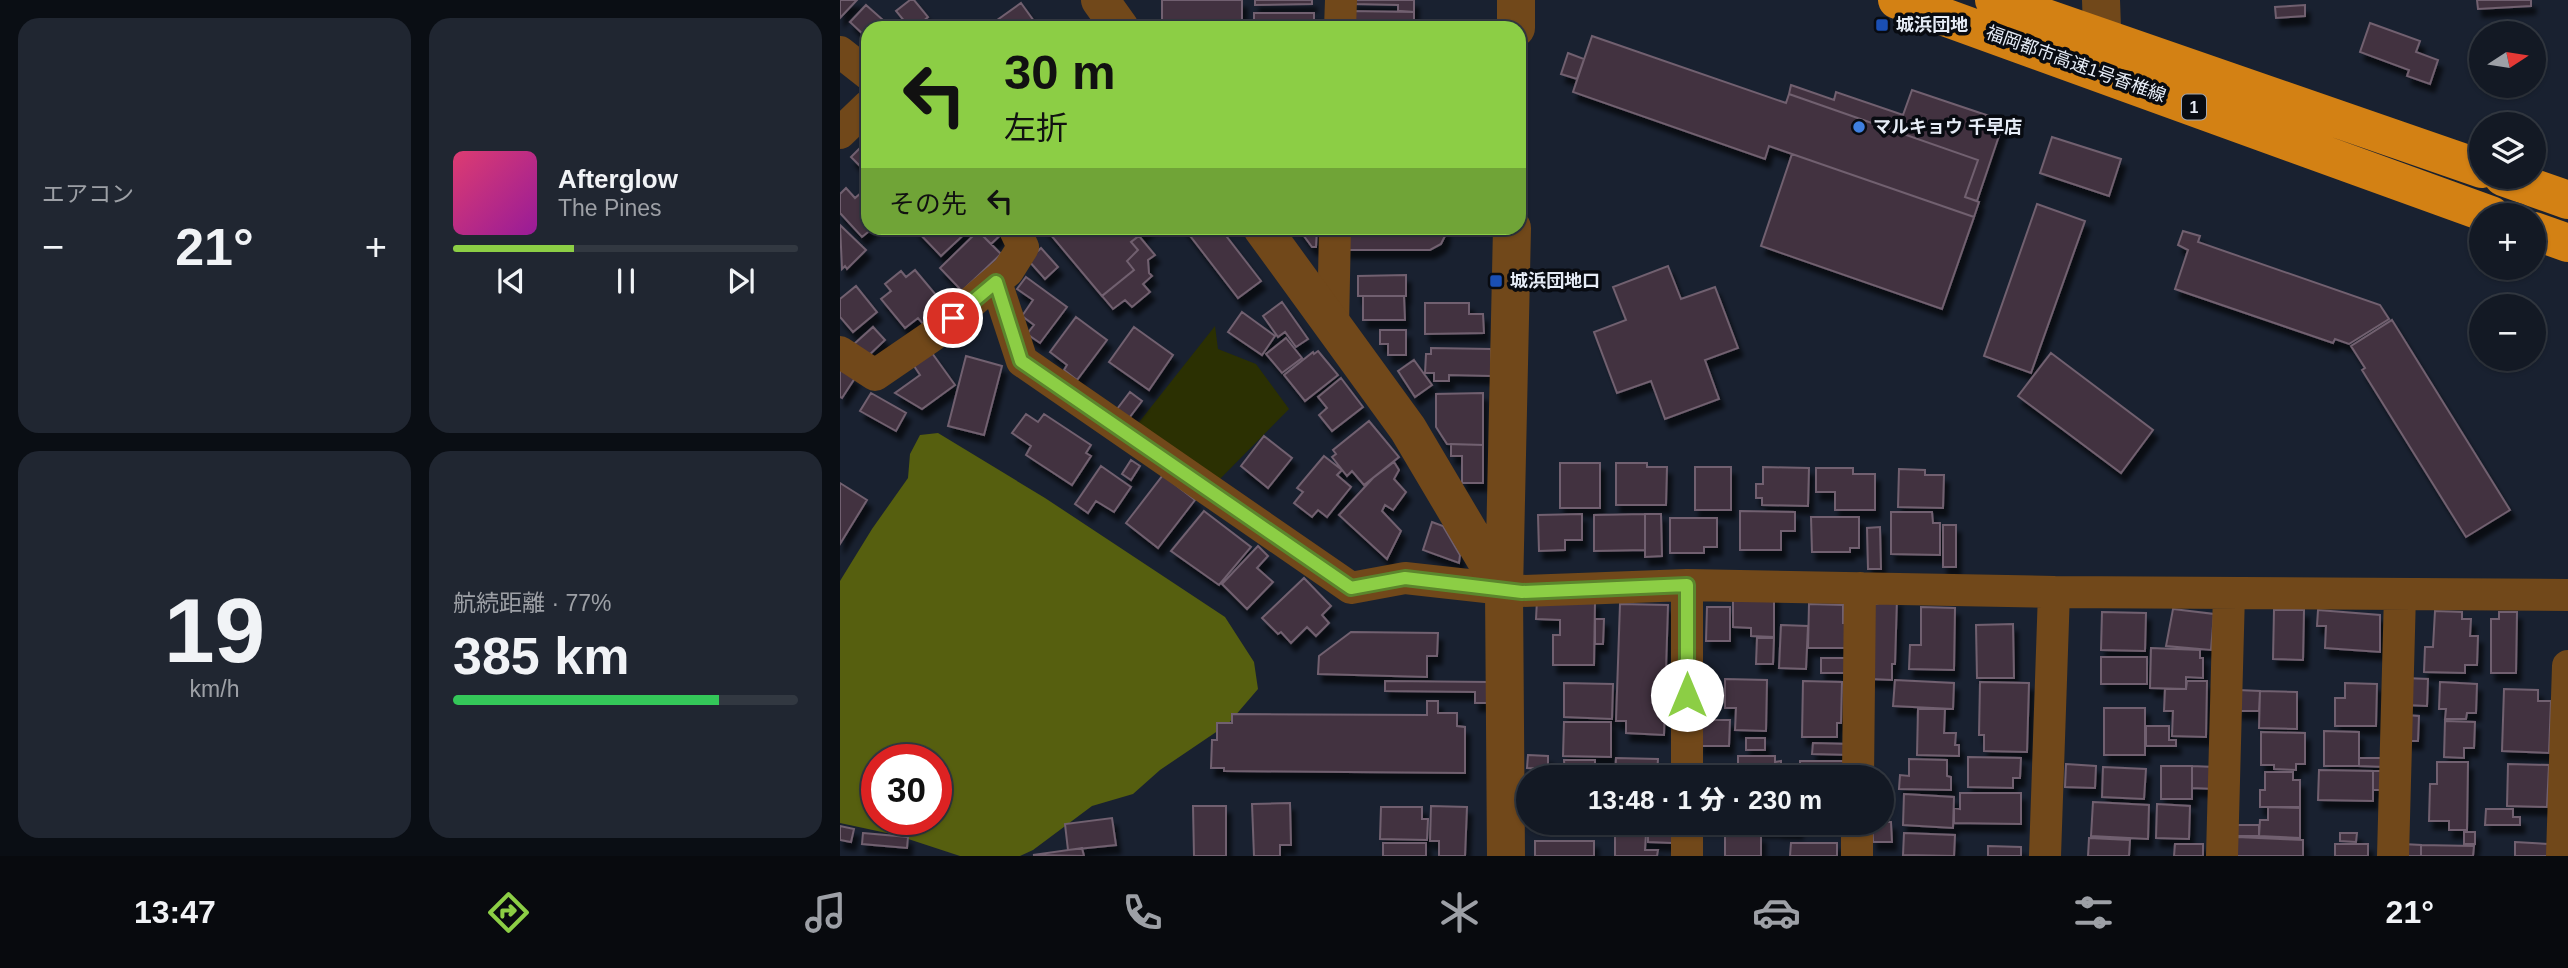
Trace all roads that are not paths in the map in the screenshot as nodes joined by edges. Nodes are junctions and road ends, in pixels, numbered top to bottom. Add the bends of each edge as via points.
1 (1100, 0) edge
2 (1341, 0) edge
3 (1516, 0) edge
4 (1884, 0) edge
5 (1897, 0) edge
6 (1994, 0) edge
7 (2008, 0) edge
8 (2102, 17) edge
9 (1115, 21) edge
10 (1340, 21) edge
11 (1516, 21) edge
12 (840, 52) edge
13 (861, 68) edge
14 (2098, 76) junction
15 (2140, 90) junction
16 (861, 113) edge
17 (840, 133) edge
18 (2469, 165) edge
19 (2469, 165) edge
20 (2534, 189) edge
21 (2568, 201) edge
22 (2469, 207) edge
23 (2469, 207) edge
24 (1017, 235) edge
25 (1267, 235) edge
26 (1335, 235) edge
27 (1512, 235) edge
28 (2546, 235) edge
29 (2568, 243) edge
30 (996, 282) junction
31 (1333, 327) junction
32 (840, 352) edge
33 (1687, 585) junction
34 (1860, 588) junction
35 (1504, 591) junction
36 (2054, 592) junction
37 (2229, 593) junction
38 (2400, 594) junction
39 (2568, 595) edge
40 (2568, 666) edge
41 (1687, 765) edge
42 (1858, 765) edge
43 (1687, 835) edge
44 (1857, 835) edge
45 (1506, 856) edge
46 (1687, 856) edge
47 (1857, 856) edge
48 (2045, 856) edge
49 (2222, 856) edge
50 (2393, 856) edge
51 (2562, 856) edge

1 - 9 street
2 - 10 street
3 - 11 street
4 - 14 street
5 - 22 highway, 福岡都市高速1号香椎線 / 1, bridge
6 - 18 highway, 福岡都市高速1号香椎線 / 1, bridge
7 - 8 street
8 - 14 street
8 - 15 street via 2109,70 2138,82
8 - 19 street
12 - 13 street
14 - 15 street
15 - 23 street
16 - 17 street
20 - 21 highway
24 - 30 street via 1023,247
25 - 31 street
26 - 31 street
27 - 35 street
28 - 29 highway
30 - 32 street via 876,375
30 - 35 street via 1021,361 1351,588 1405,578
31 - 35 street via 1408,429
33 - 34 street
33 - 35 street
33 - 41 street
34 - 36 street
34 - 42 street
35 - 45 street
36 - 37 street
36 - 48 street
37 - 38 street
37 - 49 street
38 - 39 street
38 - 50 street
40 - 51 street
43 - 46 street
44 - 47 street

